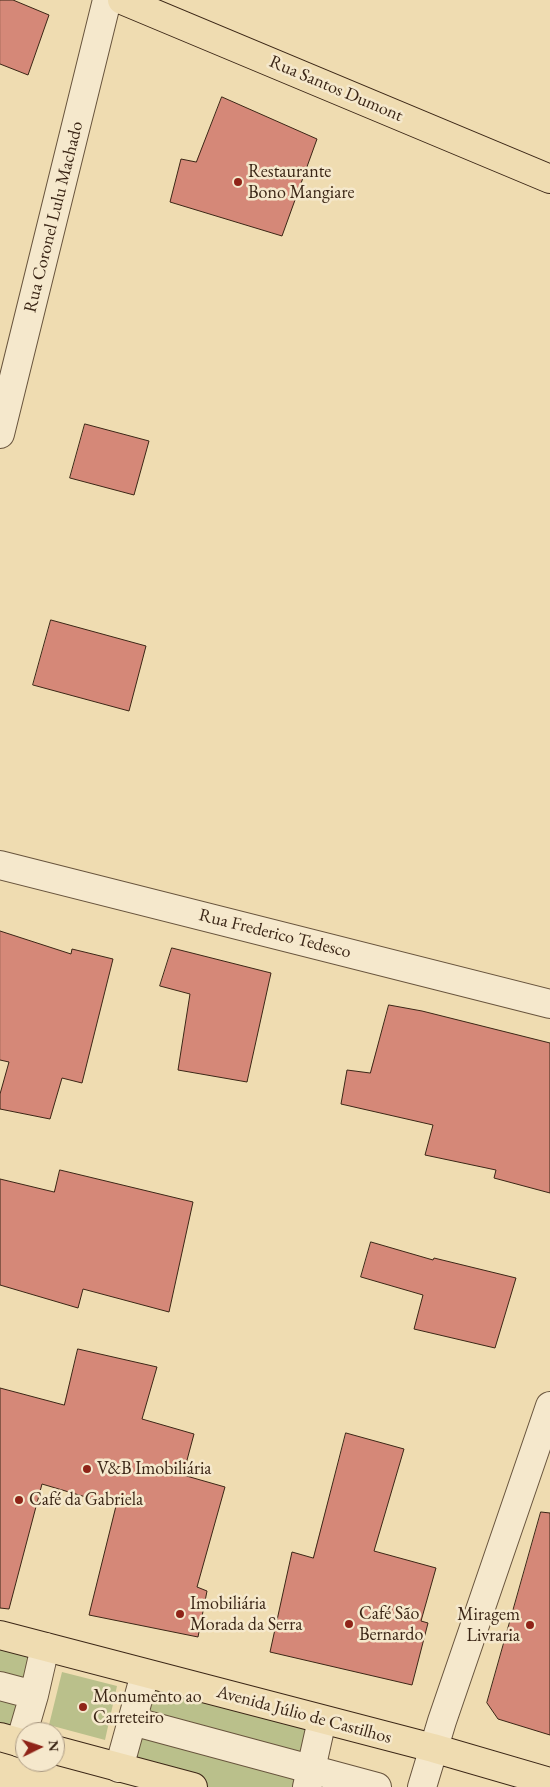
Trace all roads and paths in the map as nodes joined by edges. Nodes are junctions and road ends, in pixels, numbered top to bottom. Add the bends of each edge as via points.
1 (107, 0) edge
2 (122, 0) edge
3 (550, 179) edge
4 (0, 434) edge
5 (0, 865) edge
6 (550, 1004) edge
7 (550, 1406) edge
8 (0, 1635) edge
9 (44, 1647) junction
10 (145, 1674) junction
11 (0, 1686) edge
12 (34, 1695) junction
13 (322, 1720) junction
14 (132, 1721) junction
15 (23, 1722) edge
16 (433, 1748) junction
17 (65, 1753) edge
18 (120, 1768) junction
19 (308, 1778) edge
20 (520, 1781) edge
21 (550, 1782) edge
22 (193, 1787) edge
23 (377, 1787) edge
24 (422, 1787) edge

1 - 4 street, Rua Coronel Lulu Machado
2 - 3 main road, Rua Santos Dumont
5 - 6 street, Rua Frederico Tedesco
7 - 16 street
8 - 9 main road, Avenida Júlio de Castilhos
9 - 10 main road, Avenida Júlio de Castilhos
9 - 12 street
10 - 13 main road, Avenida Júlio de Castilhos
10 - 14 street
11 - 12 street
12 - 15 street
13 - 16 main road, Avenida Júlio de Castilhos
13 - 19 street
14 - 18 street
14 - 19 street
16 - 20 main road, Avenida Júlio de Castilhos
16 - 24 street
17 - 18 main road
18 - 22 main road
19 - 23 street
20 - 21 main road, Avenida Júlio de Castilhos

